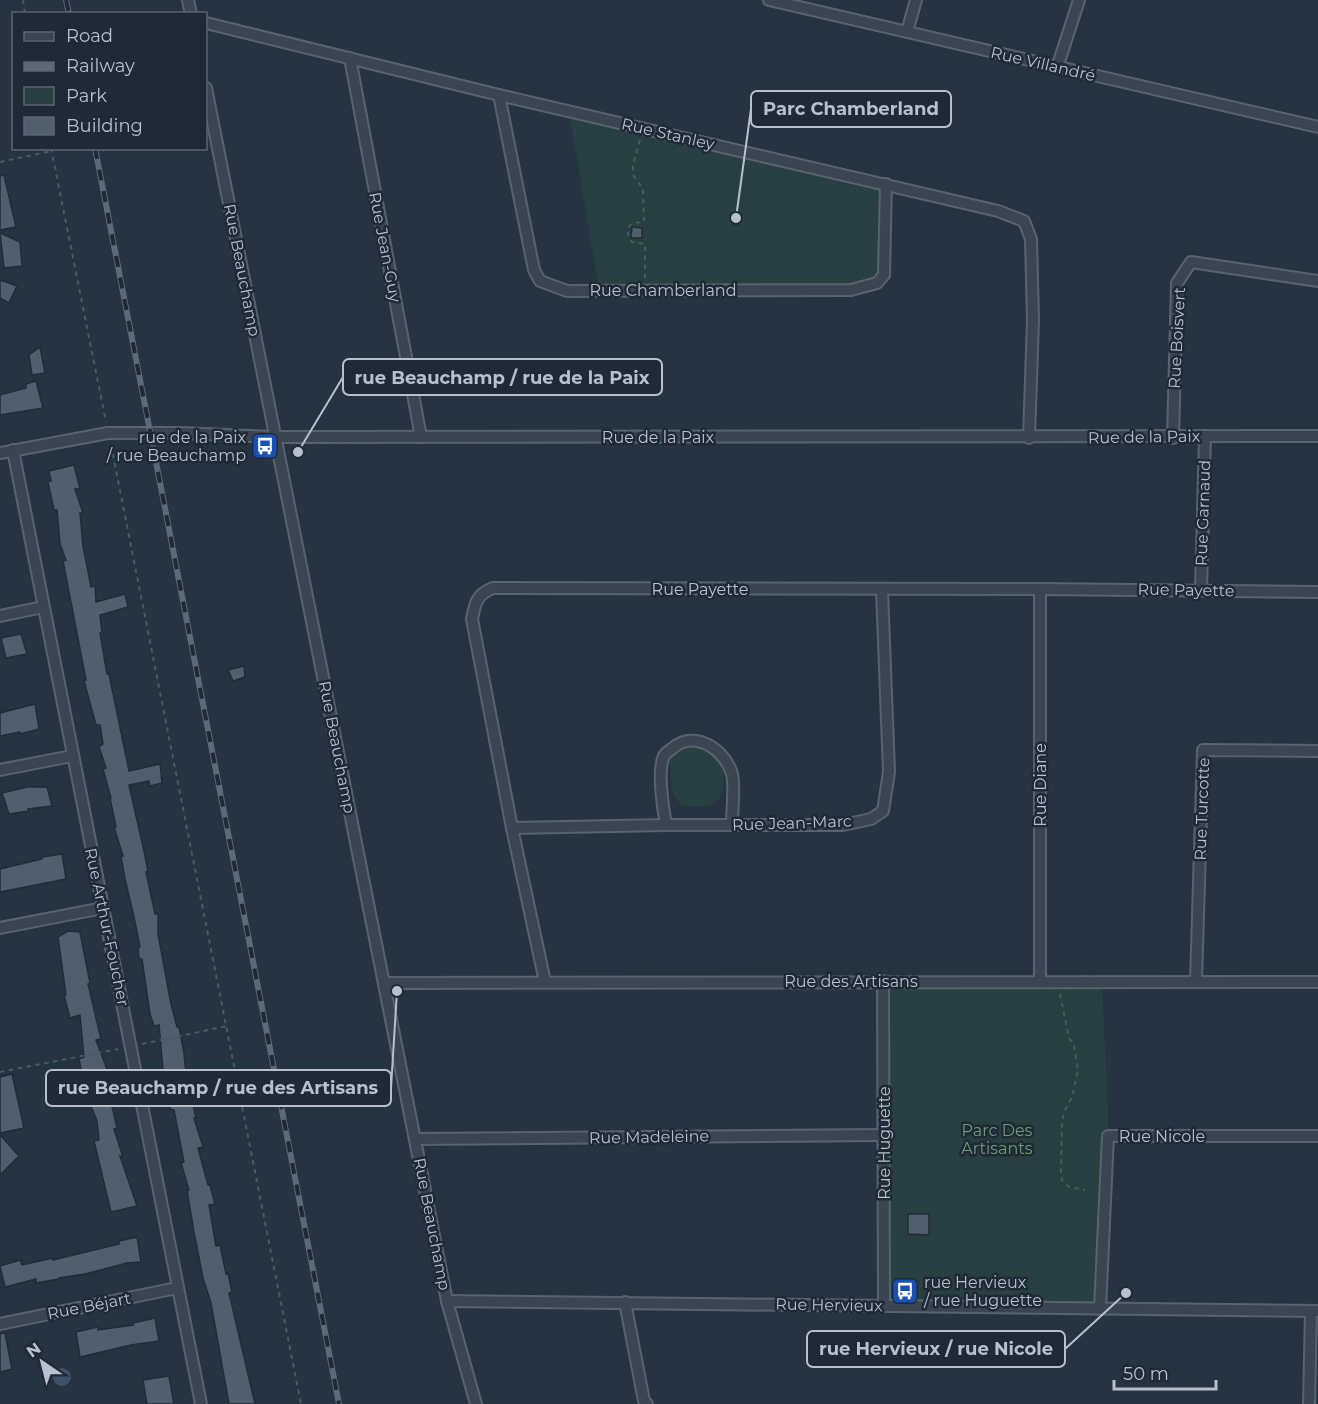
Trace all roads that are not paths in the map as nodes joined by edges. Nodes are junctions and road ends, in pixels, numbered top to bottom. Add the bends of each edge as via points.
1 (769, 0) edge
2 (916, 0) edge
3 (1079, 0) edge
4 (207, 22) edge
5 (907, 32) junction
6 (350, 58) junction
7 (1057, 68) junction
8 (207, 93) edge
9 (499, 95) junction
10 (1318, 128) edge
11 (886, 184) junction
12 (1318, 281) edge
13 (274, 436) junction
14 (1205, 436) junction
15 (1318, 436) edge
16 (421, 437) junction
17 (1029, 438) junction
18 (1173, 438) junction
19 (13, 450) junction
20 (0, 453) edge
21 (1040, 588) junction
22 (882, 590) junction
23 (1201, 591) junction
24 (1318, 592) edge
25 (43, 607) junction
26 (0, 616) edge
27 (1318, 751) edge
28 (72, 756) junction
29 (0, 770) edge
30 (666, 825) junction
31 (732, 825) junction
32 (512, 828) junction
33 (102, 908) junction
34 (0, 928) edge
35 (883, 981) junction
36 (1040, 981) junction
37 (1196, 981) junction
38 (545, 982) junction
39 (1318, 982) edge
40 (384, 983) junction
41 (883, 1135) junction
42 (1318, 1136) edge
43 (415, 1139) junction
44 (177, 1288) junction
45 (447, 1301) junction
46 (625, 1302) junction
47 (884, 1306) junction
48 (1100, 1309) junction
49 (1315, 1311) edge
50 (0, 1324) edge
51 (201, 1404) edge
52 (476, 1404) edge
53 (647, 1404) edge
54 (1309, 1404) edge

1 - 5 street, Rue Villandré
2 - 5 street
3 - 7 street
4 - 6 street, Rue Stanley
5 - 7 street, Rue Villandré
6 - 9 street, Rue Stanley
6 - 16 street, Rue Jean-Guy
7 - 10 street, Rue Villandré
8 - 13 street, Rue Beauchamp
9 - 11 street, Rue Stanley
9 - 11 street, Rue Chamberland via 534,270 540,281 567,291 852,290 877,283 884,275
11 - 17 street, Rue Stanley via 1024,221 1030,239 1033,320
12 - 18 street, Rue Boisvert via 1191,262 1177,283
13 - 16 street, Rue de la Paix
13 - 19 street, Rue de la Paix via 108,433
13 - 40 street, Rue Beauchamp
14 - 15 street, Rue de la Paix
14 - 18 street, Rue de la Paix
14 - 23 street, Rue Garnaud
16 - 17 street, Rue de la Paix
17 - 18 street, Rue de la Paix
19 - 20 street, Rue de la Paix
19 - 25 street, Rue Arthur-Foucher
21 - 22 street, Rue Payette
21 - 23 street, Rue Payette
21 - 36 street, Rue Diane
22 - 31 street, Rue Jean-Marc via 889,772 884,812 843,825
22 - 32 street, Rue Payette via 493,588 482,592 472,619
23 - 24 street, Rue Payette
25 - 26 street
25 - 28 street, Rue Arthur-Foucher
27 - 37 street, Rue Turcotte via 1203,750
28 - 29 street
28 - 33 street, Rue Arthur-Foucher
30 - 31 street, Rue Jean-Marc
30 - 31 street via 660,768 665,754 680,743 696,741 712,746 732,774
30 - 32 street, Rue Jean-Marc
32 - 38 street, Rue Payette
33 - 34 street
33 - 44 street, Rue Arthur-Foucher
35 - 36 street, Rue des Artisans
35 - 38 street, Rue des Artisans
35 - 41 street, Rue Huguette
36 - 37 street, Rue des Artisans
37 - 39 street, Rue des Artisans
38 - 40 street, Rue des Artisans
40 - 43 street, Rue Beauchamp
41 - 43 street, Rue Madeleine
41 - 47 street, Rue Huguette
42 - 48 street, Rue Nicole via 1108,1136
43 - 45 street, Rue Beauchamp
44 - 50 street, Rue Béjart
44 - 51 street, Rue Arthur-Foucher
45 - 46 street, Rue Hervieux
45 - 52 street, Rue Beauchamp
46 - 47 street, Rue Hervieux
46 - 53 street
47 - 48 street, Rue Hervieux
48 - 49 street, Rue Hervieux
49 - 54 street

